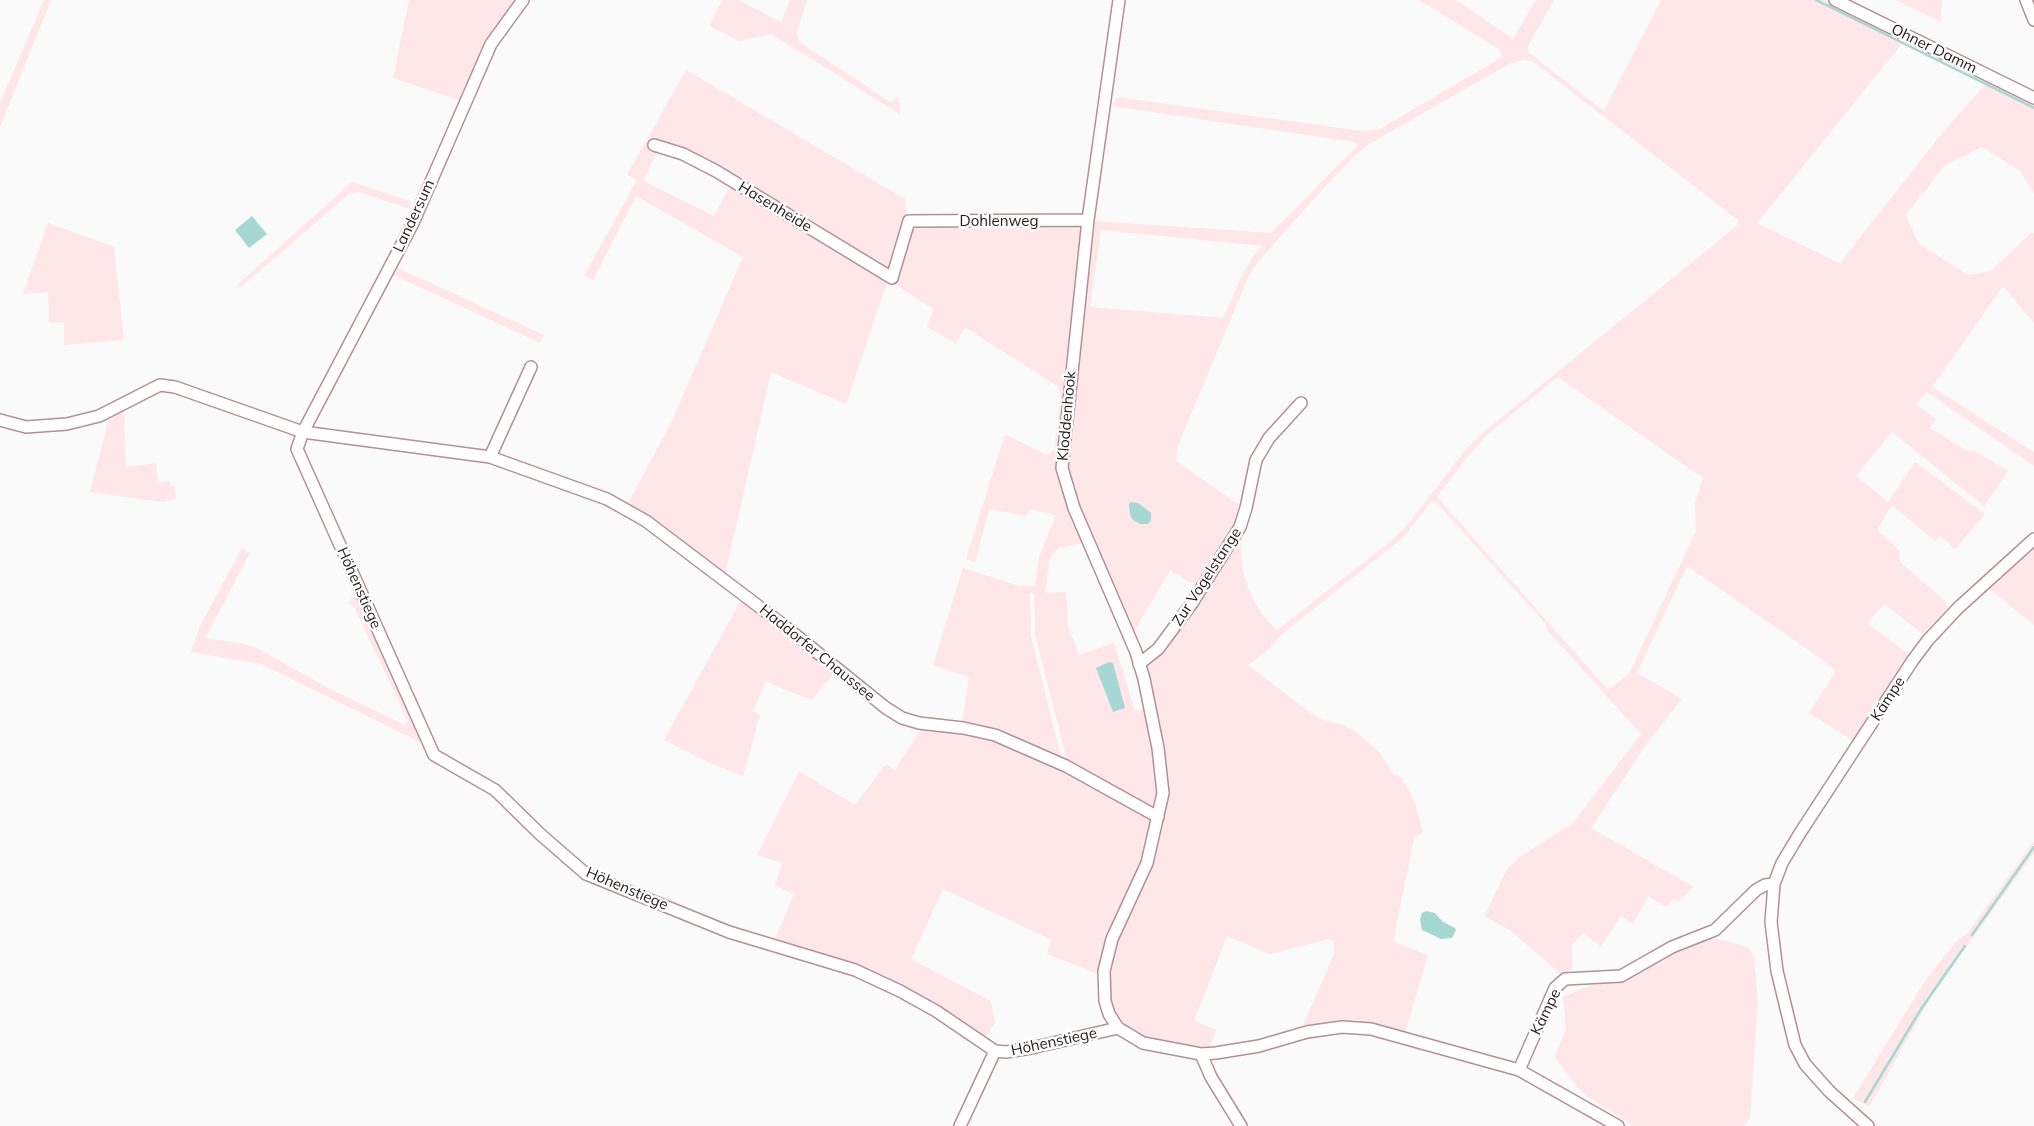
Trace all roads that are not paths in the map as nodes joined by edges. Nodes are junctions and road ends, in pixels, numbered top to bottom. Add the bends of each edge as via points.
1 (523, 0) edge
2 (1119, 0) edge
3 (1835, 0) edge
4 (2026, 0) edge
5 (2034, 17) edge
6 (2034, 98) edge
7 (654, 144) dead end
8 (1088, 220) junction
9 (909, 221) joint
10 (531, 367) dead end
11 (1301, 403) dead end
12 (0, 420) edge
13 (303, 432) junction
14 (490, 457) junction
15 (2034, 538) edge
16 (1139, 664) junction
17 (1158, 817) junction
18 (1774, 884) junction
19 (1118, 1028) junction
20 (995, 1051) junction
21 (1201, 1054) junction
22 (1519, 1070) junction
23 (960, 1126) edge
24 (1241, 1126) edge
25 (1618, 1126) edge
26 (1868, 1126) edge

1 - 13 street, Landersum via 488,49 413,223
2 - 8 street, Kloddenhook
3 - 6 street, Ohner Damm
4 - 5 street
7 - 9 street, Hasenheide via 716,171 892,278
8 - 9 street, Dohlenweg
8 - 16 street, Kloddenhook via 1062,468 1074,508
10 - 14 street
11 - 16 street, Zur Vogelstange via 1269,438 1256,460 1240,528 1164,642
12 - 13 street via 26,426 67,424 99,416 160,385
13 - 14 street
13 - 20 street, Höhenstiege via 297,449 434,755 495,790 586,874 729,932 855,970 936,1011
14 - 17 street, Haddorfer Chaussee via 607,498 646,521 902,718 995,735 1066,766
15 - 18 street, Kämpe via 1928,640 1800,833
16 - 17 street, Kloddenhook via 1158,748 1163,793
17 - 19 street, Kloddenhook via 1146,863 1112,939 1104,971 1104,1001
18 - 22 street, Kämpe via 1756,890 1715,930 1672,948 1620,976 1565,980 1555,988
18 - 26 street, Kämpe via 1771,922 1777,971 1795,1045 1805,1064 1829,1091
19 - 20 street, Höhenstiege via 1031,1048
19 - 21 street via 1143,1043
20 - 23 street
21 - 22 street via 1342,1028 1371,1030
21 - 24 street
22 - 25 street

